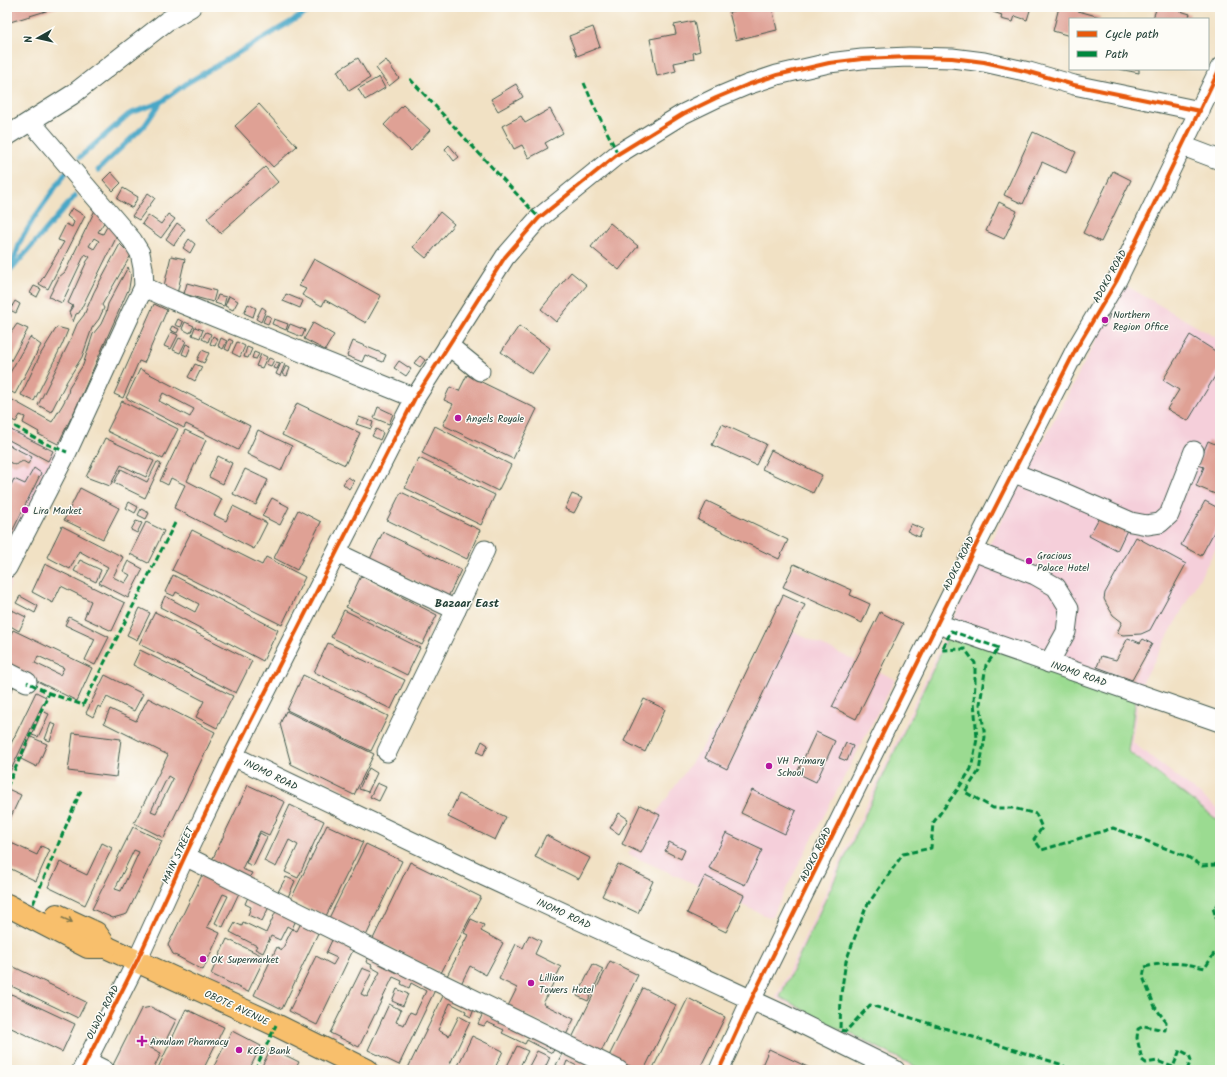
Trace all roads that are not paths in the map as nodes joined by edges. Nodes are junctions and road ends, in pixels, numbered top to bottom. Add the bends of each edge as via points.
1 (187, 8) edge
2 (1220, 68) edge
3 (1200, 111) junction
4 (31, 122) junction
5 (7, 136) edge
6 (1183, 146) junction
7 (1220, 160) edge
8 (144, 287) junction
9 (448, 345) junction
10 (480, 371) dead end
11 (415, 398) junction
12 (1194, 451) dead end
13 (1014, 473) junction
14 (485, 550) dead end
15 (973, 551) junction
16 (337, 553) junction
17 (7, 568) edge
18 (456, 610) junction
19 (938, 624) junction
20 (1049, 663) junction
21 (7, 672) edge
22 (27, 682) dead end
23 (1220, 722) edge
24 (387, 752) dead end
25 (233, 756) junction
26 (185, 856) junction
27 (7, 891) edge
28 (7, 905) edge
29 (106, 947) junction
30 (137, 961) junction
31 (751, 1000) junction
32 (84, 1066) edge
33 (104, 1070) edge
34 (367, 1070) edge
35 (618, 1070) edge
36 (719, 1070) edge
37 (895, 1070) edge

1 - 4 street via 72,95
2 - 3 street, ADOKO ROAD
3 - 6 street, ADOKO ROAD
3 - 9 street, MAIN STREET via 1074,85 984,62 952,58 862,58 777,75 716,98 640,139 539,218 504,257
4 - 5 street
4 - 8 street via 132,240 140,253 144,268
6 - 7 street
6 - 13 street, ADOKO ROAD via 1117,280 1076,349
8 - 11 street
8 - 17 street via 67,452
9 - 10 street
9 - 11 street, MAIN STREET
11 - 16 street, MAIN STREET
12 - 13 street via 1170,515 1160,523 1147,525 1131,522
13 - 15 street, ADOKO ROAD
14 - 18 street
15 - 19 street, ADOKO ROAD
15 - 20 street via 1035,575 1056,587 1069,608 1066,632
16 - 18 street
16 - 25 street, MAIN STREET
18 - 24 street
19 - 20 street, INOMO ROAD
19 - 31 street, ADOKO ROAD
20 - 23 street, INOMO ROAD
21 - 22 street
25 - 26 street, MAIN STREET
25 - 31 street, INOMO ROAD
26 - 30 street, MAIN STREET
26 - 35 street
27 -> 29 main road, OBOTE AVENUE via 96,933
28 - 29 main road, OBOTE AVENUE via 88,947
29 - 30 main road, OBOTE AVENUE
30 - 32 street, OLWOL ROAD
30 - 34 main road, OBOTE AVENUE
31 - 36 street, ADOKO ROAD
31 - 37 street, INOMO ROAD
32 - 33 street

